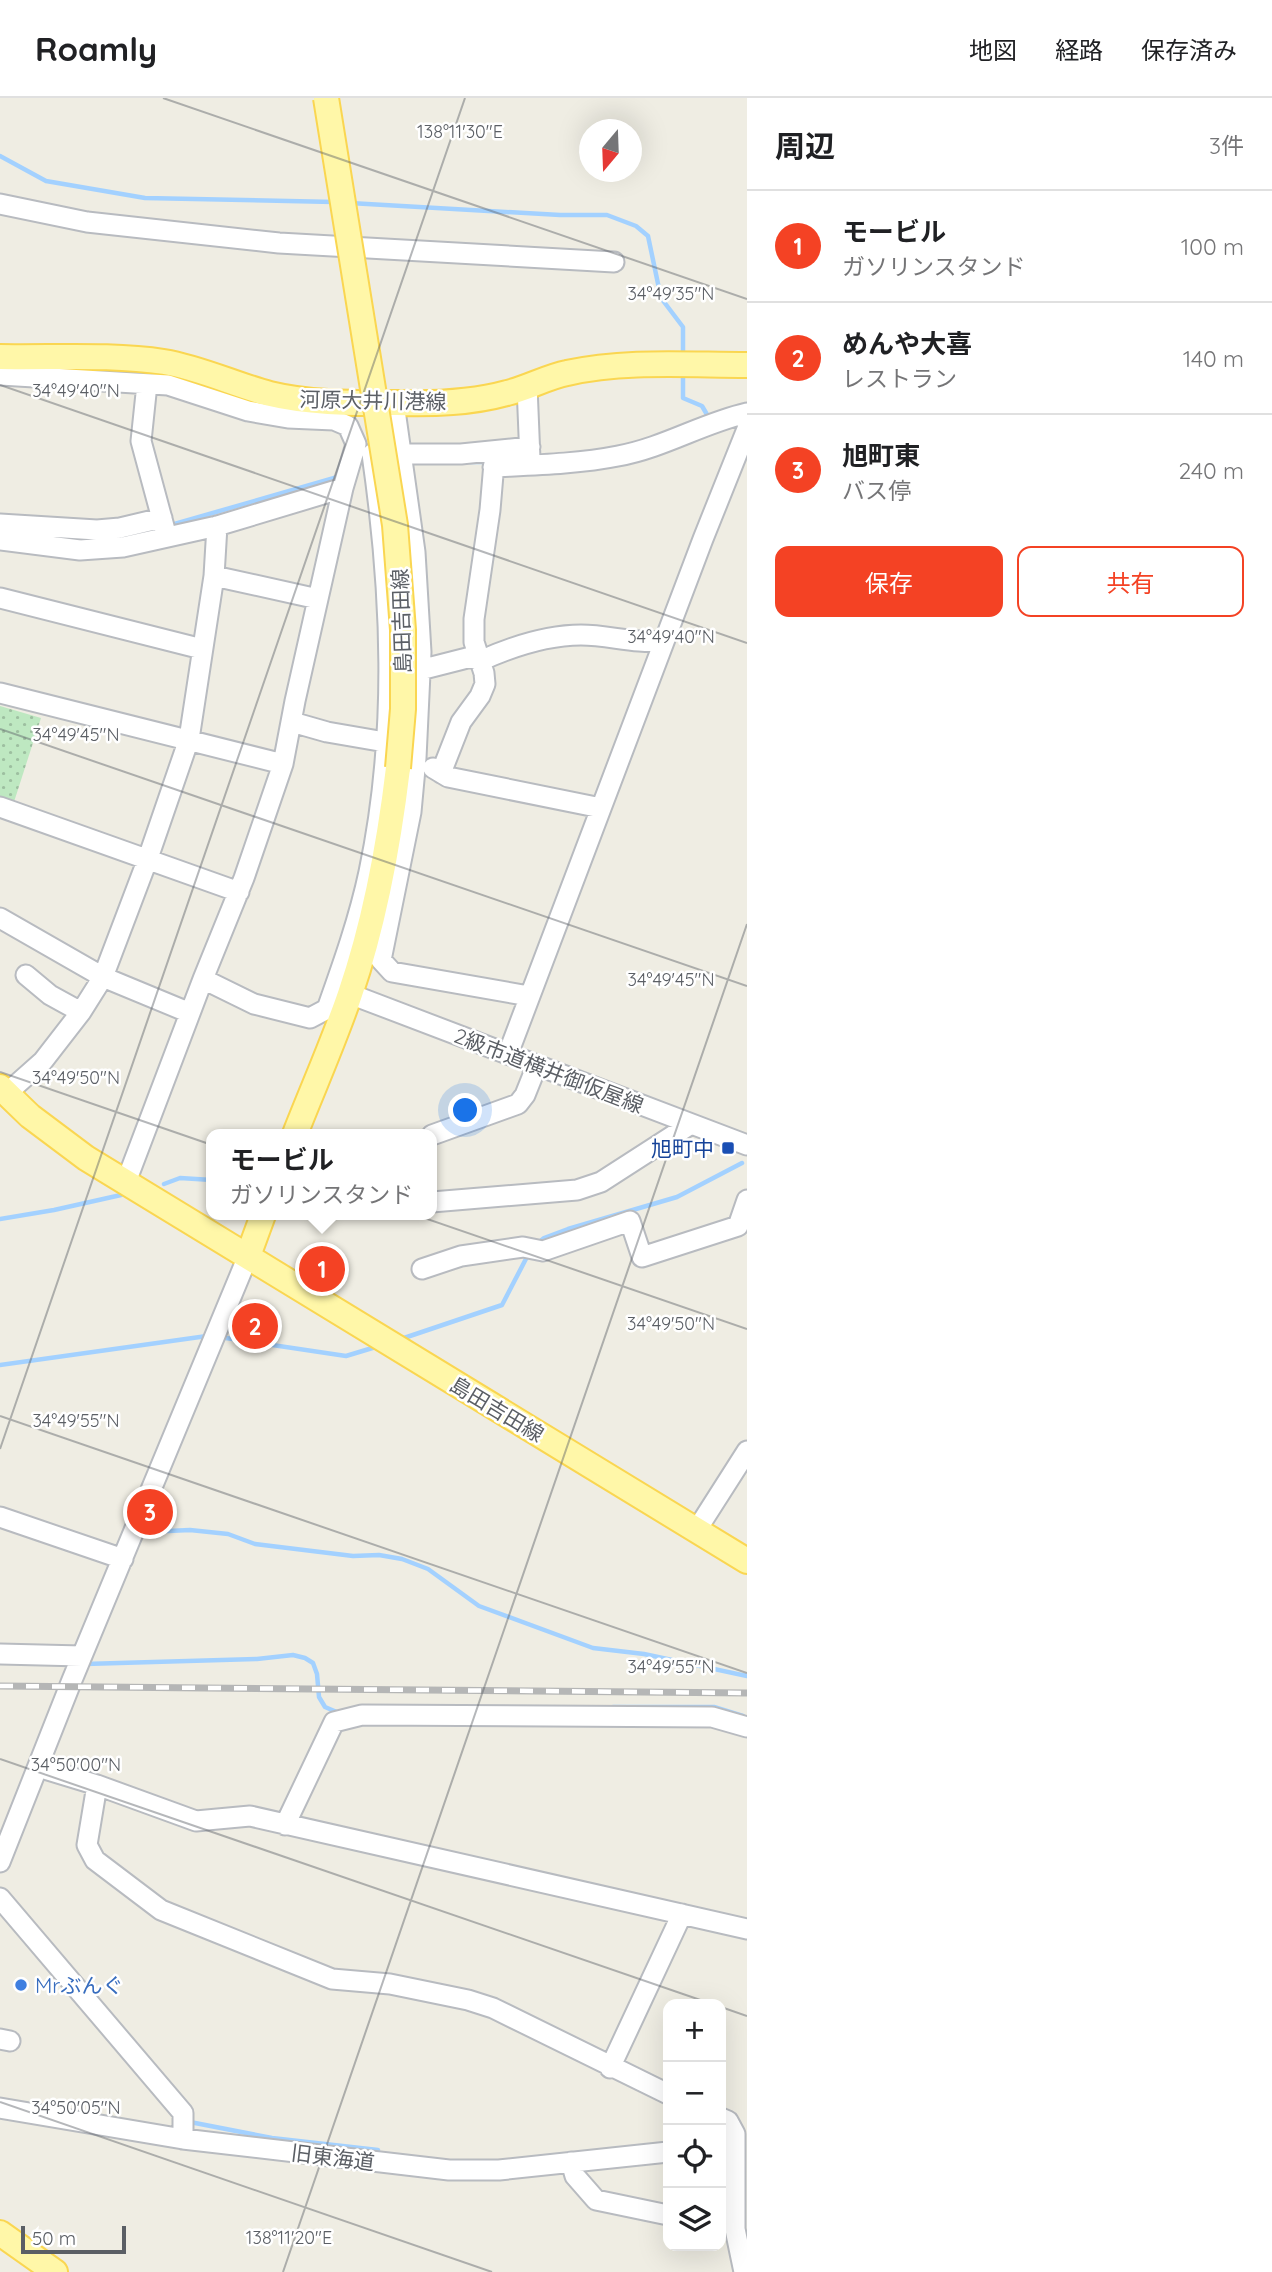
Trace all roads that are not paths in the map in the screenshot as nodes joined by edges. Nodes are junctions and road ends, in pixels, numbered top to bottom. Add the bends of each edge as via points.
1 (326, 98) edge
2 (0, 204) edge
3 (614, 262) dead end
4 (0, 357) edge
5 (747, 365) edge
6 (0, 375) edge
7 (148, 384) junction
8 (527, 386) junction
9 (363, 402) junction
10 (394, 403) junction
11 (747, 413) edge
12 (747, 429) edge
13 (402, 454) junction
14 (362, 455) junction
15 (530, 456) junction
16 (494, 459) junction
17 (343, 488) junction
18 (162, 518) junction
19 (217, 526) junction
20 (1, 536) edge
21 (166, 538) junction
22 (214, 576) junction
23 (0, 598) edge
24 (318, 599) junction
25 (664, 641) junction
26 (202, 649) junction
27 (480, 661) junction
28 (420, 670) junction
29 (0, 693) edge
30 (292, 722) junction
31 (189, 739) junction
32 (386, 742) junction
33 (407, 763) junction
34 (283, 764) junction
35 (441, 773) junction
36 (0, 807) edge
37 (601, 808) junction
38 (147, 861) junction
39 (239, 892) junction
40 (0, 918) edge
41 (26, 975) dead end
42 (103, 977) junction
43 (202, 979) junction
44 (350, 994) junction
45 (529, 996) junction
46 (81, 1012) junction
47 (190, 1013) junction
48 (508, 1054) junction
49 (537, 1065) junction
50 (3, 1090) edge
51 (691, 1124) junction
52 (297, 1129) edge
53 (437, 1133) edge
54 (747, 1145) edge
55 (126, 1182) junction
56 (747, 1200) edge
57 (437, 1202) edge
58 (261, 1220) edge
59 (248, 1256) junction
60 (422, 1269) dead end
61 (747, 1451) edge
62 (0, 1517) edge
63 (696, 1531) junction
64 (123, 1559) junction
65 (747, 1561) edge
66 (0, 1654) edge
67 (82, 1656) junction
68 (747, 1727) edge
69 (38, 1767) junction
70 (97, 1785) junction
71 (285, 1825) junction
72 (0, 1862) edge
73 (0, 1898) edge
74 (682, 1914) junction
75 (747, 1928) edge
76 (610, 2068) junction
77 (663, 2092) edge
78 (0, 2108) edge
79 (726, 2120) edge
80 (183, 2140) junction
81 (734, 2145) edge
82 (663, 2153) edge
83 (571, 2162) junction
84 (663, 2214) edge
85 (734, 2229) edge
86 (0, 2233) edge
87 (55, 2272) edge
88 (744, 2272) edge

1 - 33 main road, 島田吉田線, bridge via 395,525
2 - 3 street via 87,222 279,243
4 - 9 main road, 河原大井川港線 via 154,361 295,399
5 - 8 main road, 河原大井川港線 via 600,368
6 - 7 street
7 - 14 street via 168,385 248,411 334,420 348,426
7 - 18 street via 141,441
8 - 10 main road, 河原大井川港線 via 453,402
8 - 15 street
9 - 10 main road, 河原大井川港線
9 - 14 street
10 - 13 street
11 - 15 street via 618,456
12 - 25 street
13 - 14 street
13 - 16 street
13 - 28 street via 415,552
14 - 17 street
14 - 32 street via 380,513 389,611
15 - 16 street
16 - 27 street via 474,619
17 - 19 street
17 - 24 street
18 - 20 street via 120,528
18 - 21 street
19 - 21 street
19 - 22 street
20 - 21 street via 80,550
22 - 24 street
22 - 26 street
23 - 26 street
24 - 30 street
25 - 27 street via 641,643 582,635 544,638
25 - 37 street
26 - 31 street
27 - 28 street via 471,657
27 - 35 street via 485,684 461,722
28 - 33 street
29 - 31 street
30 - 32 street
30 - 34 street
31 - 34 street
31 - 38 street
32 - 33 street
32 - 43 street via 369,873 327,1009 310,1018 274,1011
33 - 35 street
33 - 44 main road, 島田吉田線
33 - 45 street via 403,862 381,960 392,972
34 - 39 street
35 - 37 street
36 - 38 street
37 - 45 street
38 - 39 street
38 - 42 street
39 - 43 street
40 - 42 street
41 - 46 street
42 - 46 street
42 - 47 street
43 - 47 street
44 - 48 street, 2級市道横井御仮屋線
44 - 52 main road, 島田吉田線
45 - 48 street
46 - 50 street via 43,1061
47 - 55 street
48 - 49 street, 2級市道横井御仮屋線
49 - 51 street, 2級市道横井御仮屋線
49 - 53 street via 518,1104
50 - 55 main road, 島田吉田線 via 55,1135
51 - 54 street, 2級市道横井御仮屋線
51 - 57 street via 601,1182 577,1190
55 - 59 main road, 島田吉田線
56 - 60 street via 738,1226 642,1256 630,1221 543,1251 523,1247 461,1256
58 - 59 main road
59 - 63 main road, 島田吉田線
59 - 64 street
61 - 63 street
62 - 64 street
63 - 65 main road, 島田吉田線
64 - 67 street
66 - 67 street
67 - 69 street
68 - 71 street via 712,1717 362,1715 334,1722
69 - 70 street
69 - 72 street
70 - 71 street via 197,1821 250,1816
70 - 76 street via 87,1845 95,1860 161,1910 332,1979 390,1984 493,2008
71 - 74 street
73 - 80 street via 183,2113
74 - 75 street
74 - 76 street
76 - 77 street
78 - 80 street, 旧東海道
79 - 81 street via 735,2134
80 - 83 street, 旧東海道 via 449,2170
81 - 85 street
82 - 83 street, 旧東海道
83 - 84 street via 576,2176 596,2200
85 - 88 street
86 - 87 main road

